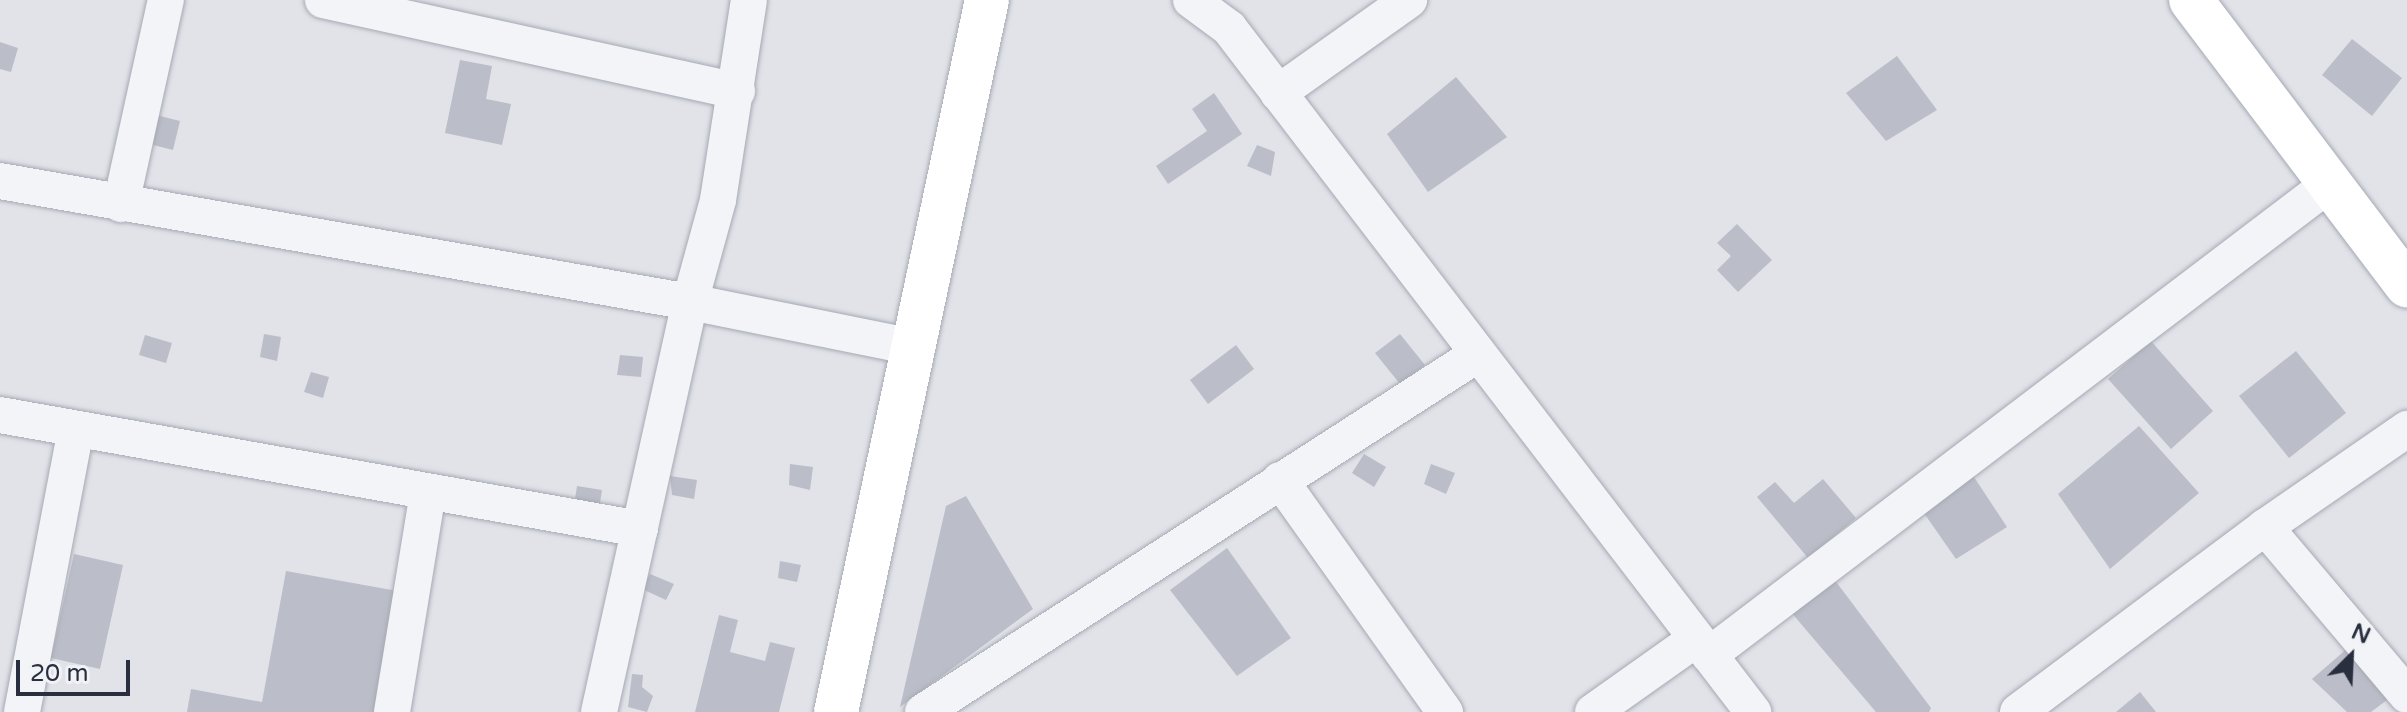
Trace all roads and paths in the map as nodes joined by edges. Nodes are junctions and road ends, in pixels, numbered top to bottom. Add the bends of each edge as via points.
1 (166, 0) edge
2 (323, 0) edge
3 (749, 0) edge
4 (987, 0) edge
5 (1191, 0) edge
6 (1409, 0) edge
7 (2191, 0) edge
8 (737, 91) junction
9 (1278, 93) junction
10 (0, 181) edge
11 (2328, 185) junction
12 (121, 204) junction
13 (2407, 286) edge
14 (690, 302) junction
15 (913, 347) junction
16 (1478, 354) junction
17 (0, 415) edge
18 (76, 429) junction
19 (2407, 429) edge
20 (1280, 480) junction
21 (428, 492) junction
22 (2265, 527) junction
23 (640, 529) junction
24 (1702, 647) junction
25 (2407, 695) edge
26 (22, 712) edge
27 (392, 712) edge
28 (599, 712) edge
29 (836, 712) edge
30 (923, 712) edge
31 (1445, 712) edge
32 (1593, 712) edge
33 (1753, 712) edge
34 (2018, 712) edge

1 - 12 street
2 - 8 street
3 - 8 street
4 - 15 street
5 - 9 street via 1229,28
6 - 9 street
7 - 11 street
8 - 14 street via 718,200
9 - 16 street
10 - 12 street
11 - 13 street
11 - 24 street
12 - 14 street
14 - 15 street
14 - 23 street
15 - 29 street
16 - 20 street
16 - 24 street
17 - 18 street
18 - 21 street
18 - 26 street
19 - 22 street
20 - 30 street
20 - 31 street
21 - 23 street
21 - 27 street
22 - 25 street
22 - 34 street
23 - 28 street
24 - 32 street
24 - 33 street

